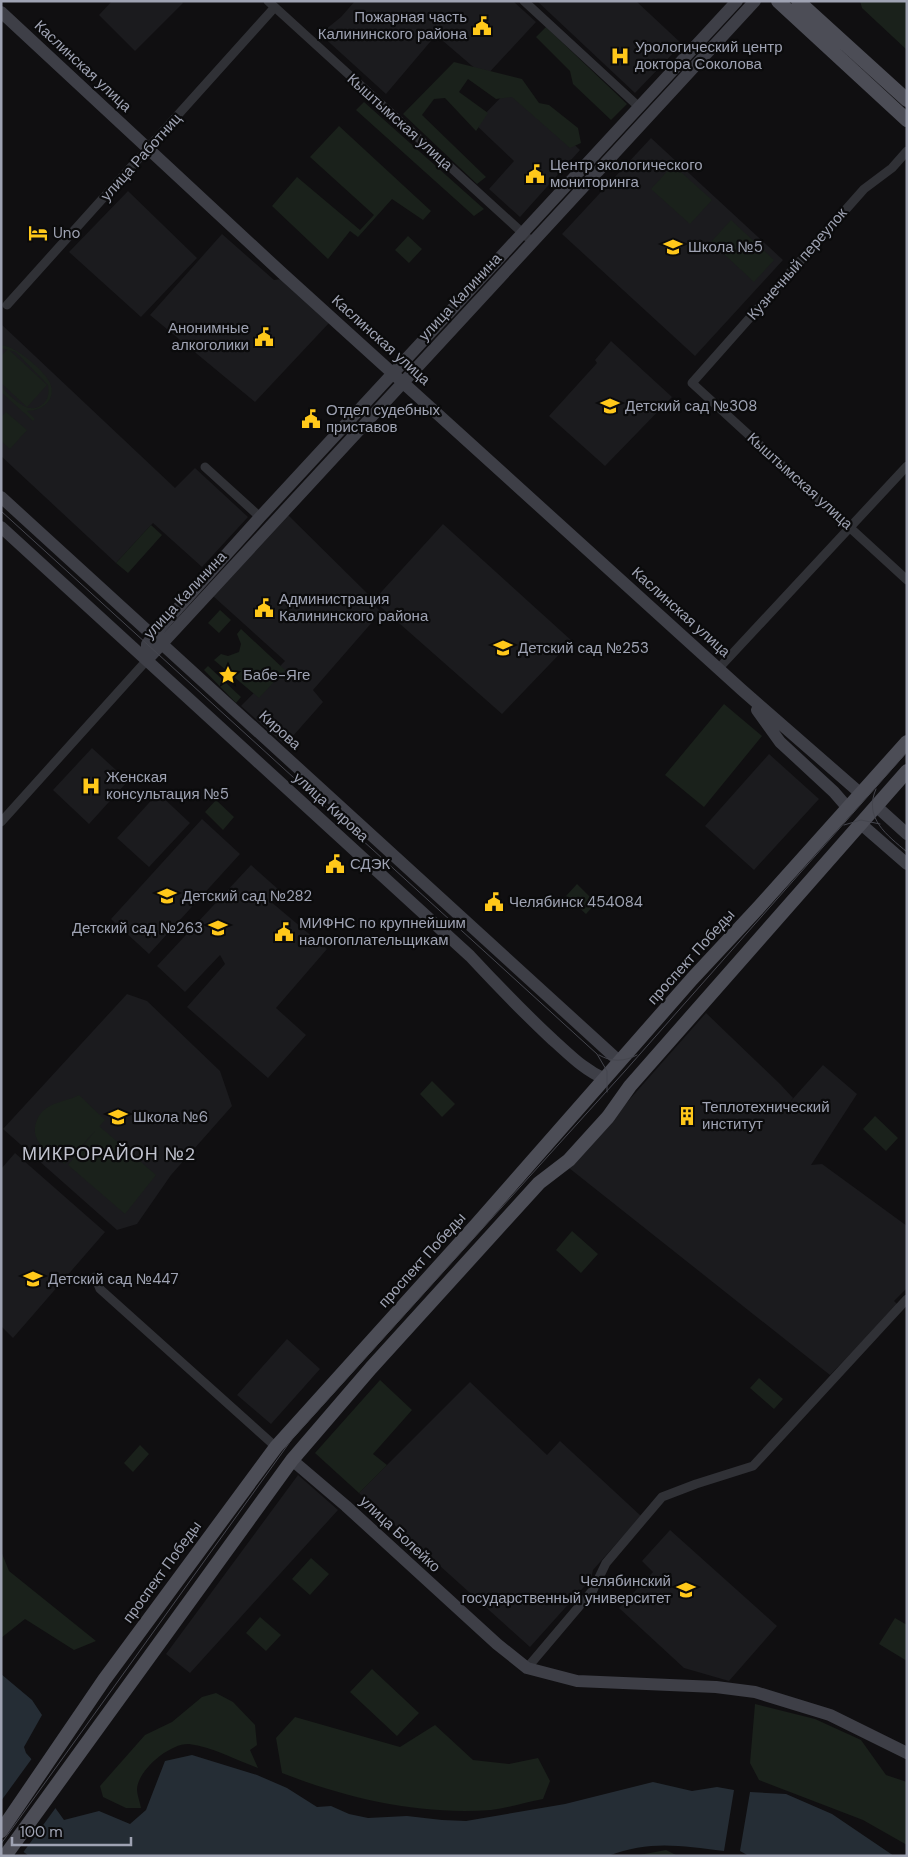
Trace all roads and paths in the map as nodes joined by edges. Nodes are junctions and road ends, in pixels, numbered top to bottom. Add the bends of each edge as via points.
1 (524, 1) edge
2 (737, 1) edge
3 (755, 1) edge
4 (778, 1) edge
5 (798, 1) edge
6 (271, 4) edge
7 (1, 12) edge
8 (907, 100) edge
9 (640, 107) junction
10 (907, 120) edge
11 (148, 148) junction
12 (907, 151) edge
13 (523, 233) junction
14 (533, 242) junction
15 (7, 305) dead end
16 (394, 373) junction
17 (404, 382) junction
18 (692, 383) joint
19 (907, 466) edge
20 (206, 467) dead end
21 (1, 497) edge
22 (260, 517) junction
23 (1, 527) edge
24 (850, 527) junction
25 (907, 580) edge
26 (158, 640) junction
27 (147, 660) junction
28 (719, 668) junction
29 (742, 690) junction
30 (907, 742) edge
31 (907, 771) edge
32 (860, 793) junction
33 (876, 806) junction
34 (847, 807) junction
35 (1, 822) edge
36 (861, 824) junction
37 (907, 834) edge
38 (907, 864) edge
39 (620, 1062) junction
40 (605, 1079) junction
41 (630, 1086) junction
42 (95, 1277) dead end
43 (907, 1299) edge
44 (276, 1447) junction
45 (292, 1460) junction
46 (527, 1668) junction
47 (907, 1753) edge
48 (1, 1832) edge
49 (5, 1856) edge

1 - 9 street
2 - 9 main road, улица Калинина
3 - 14 main road, улица Калинина
4 - 10 main road
5 - 8 main road
6 - 11 street, улица Работниц
6 - 13 street, Кыштымская улица
7 - 11 main road, Каслинская улица
9 - 13 main road, улица Калинина
11 - 15 street, улица Работниц
11 - 16 main road, Каслинская улица
12 - 18 street, Кузнечный переулок via 858,196
13 - 14 street, Кыштымская улица
13 - 16 main road, улица Калинина
14 - 17 main road, улица Калинина
16 - 17 main road, Каслинская улица
16 - 22 main road, улица Калинина
17 - 26 main road, улица Калинина
17 - 28 main road, Каслинская улица
18 - 24 street, Кыштымская улица
19 - 24 street
20 - 22 street
21 - 26 main road, Кирова
22 - 26 main road, улица Калинина
23 - 27 main road, улица Кирова
24 - 25 street, Кыштымская улица
24 - 28 street
26 - 27 main road, улица Калинина
26 - 39 main road, Кирова
27 - 35 street, улица Калинина
27 - 40 main road, улица Кирова via 470,956 504,994 556,1043 585,1069
28 - 29 main road, Каслинская улица
29 - 32 main road, Каслинская улица
29 - 34 main road, Каслинская улица via 780,742
30 - 32 main road, проспект Победы
31 - 33 main road
32 - 33 main road, Каслинская улица
32 - 34 main road, проспект Победы
33 - 36 main road
33 - 37 main road, Каслинская улица
34 - 36 main road, Каслинская улица
34 - 39 main road, проспект Победы
36 - 38 main road, Каслинская улица
36 - 41 main road
39 - 40 main road, проспект Победы
39 - 41 main road
40 - 41 main road, улица Кирова
40 - 44 main road, проспект Победы
41 - 45 main road via 608,1117 569,1160 539,1183
42 - 44 street, улица Болейко via 100,1288
43 - 46 street via 753,1466 662,1497 606,1563 593,1590
44 - 45 main road, улица Болейко
44 - 48 main road, проспект Победы via 104,1680
45 - 46 main road, улица Болейко
45 - 49 main road
46 - 47 main road, улица Болейко via 577,1681 716,1687 755,1692 830,1715

